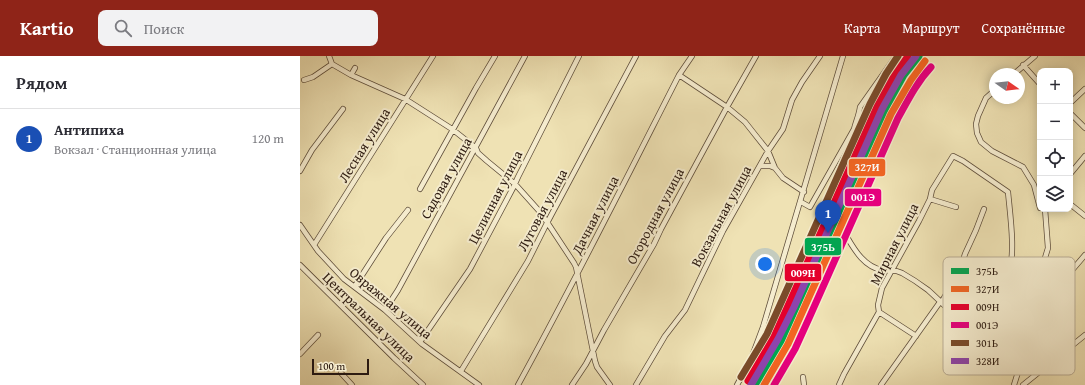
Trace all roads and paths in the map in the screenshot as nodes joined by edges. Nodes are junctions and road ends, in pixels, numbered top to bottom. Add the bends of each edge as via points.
1 (329, 56) edge
2 (433, 56) edge
3 (495, 56) edge
4 (525, 56) edge
5 (579, 56) edge
6 (636, 56) edge
7 (692, 56) edge
8 (756, 56) edge
9 (820, 56) edge
10 (843, 56) edge
11 (896, 56) edge
12 (1035, 56) edge
13 (332, 64) junction
14 (1023, 65) junction
15 (355, 68) dead end
16 (1020, 68) edge
17 (351, 75) junction
18 (679, 75) junction
19 (304, 80) dead end
20 (1037, 81) edge
21 (1085, 89) edge
22 (989, 95) edge
23 (405, 99) junction
24 (1073, 101) edge
25 (727, 107) junction
26 (343, 109) dead end
27 (1073, 116) edge
28 (1085, 128) edge
29 (452, 129) junction
30 (476, 148) junction
31 (768, 151) junction
32 (1085, 156) edge
33 (760, 166) junction
34 (775, 168) junction
35 (1073, 170) edge
36 (300, 171) edge
37 (515, 184) junction
38 (420, 189) dead end
39 (804, 192) junction
40 (1037, 196) edge
41 (930, 199) junction
42 (800, 202) junction
43 (1073, 206) edge
44 (956, 207) dead end
45 (984, 209) dead end
46 (408, 210) dead end
47 (1042, 212) edge
48 (1045, 212) edge
49 (1085, 216) edge
50 (1045, 218) junction
51 (547, 223) junction
52 (300, 225) edge
53 (847, 237) dead end
54 (314, 245) junction
55 (1085, 254) edge
56 (964, 257) edge
57 (1012, 257) edge
58 (1045, 257) edge
59 (300, 265) edge
60 (1075, 266) edge
61 (892, 269) junction
62 (577, 274) junction
63 (355, 286) junction
64 (943, 297) edge
65 (940, 302) junction
66 (943, 305) edge
67 (385, 310) junction
68 (879, 312) junction
69 (318, 335) dead end
70 (1085, 335) edge
71 (916, 336) junction
72 (420, 342) junction
73 (1075, 343) edge
74 (593, 351) junction
75 (300, 354) edge
76 (461, 371) junction
77 (341, 373) dead end
78 (1017, 375) edge
79 (1035, 375) edge
80 (803, 377) dead end
81 (352, 385) edge
82 (423, 385) edge
83 (479, 385) edge
84 (518, 385) edge
85 (572, 385) edge
86 (610, 385) edge
87 (636, 385) edge
88 (737, 385) edge
89 (804, 385) edge
90 (839, 385) edge
91 (881, 385) edge
92 (1014, 385) edge
93 (1023, 385) edge

1 - 13 street
2 - 23 street, Лесная улица
3 - 29 street
4 - 30 street, Садовая улица
5 - 37 street, Целинная улица
6 - 51 street, Луговая улица
7 - 18 street, Дачная улица
8 - 25 street, Огородная улица
9 - 31 street, Вокзальная улица via 792,100 783,129
10 - 39 street
11 - 42 street via 860,107 854,129 810,207
12 - 14 street
13 - 17 street
13 - 19 street
14 - 16 street
14 - 20 street
15 - 17 street
17 - 23 street
18 - 25 street
18 - 62 street, Дачная улица
21 - 24 street
22 - 40 street via 976,124 981,142 992,151 1023,167 1034,184
23 - 29 street
23 - 54 street, Лесная улица
25 - 31 street via 745,122
25 - 74 street, Огородная улица
26 - 36 street via 312,150
27 - 28 street
29 - 30 street
29 - 38 street
30 - 37 street via 478,153
30 - 67 street, Садовая улица
31 - 33 street, Вокзальная улица
31 - 34 street
32 - 35 street
33 - 34 street
33 - 87 street, Вокзальная улица via 723,231 684,310
34 - 39 street via 783,178
37 - 51 street
37 - 72 street, Целинная улица via 470,269
39 - 42 street
41 - 44 street
41 - 57 street, Мирная улица via 932,190 952,156 1008,192
41 - 61 street, Мирная улица
42 - 88 street via 764,327
43 - 49 street
45 - 56 street
46 - 63 street via 386,238
47 - 50 street
48 - 50 street
50 - 58 street via 1048,248
51 - 62 street via 574,263
51 - 76 street, Луговая улица via 528,261
52 - 54 street, Овражная улица
53 - 61 street via 855,251 866,262 880,270
54 - 63 street, Овражная улица via 344,278
55 - 60 street
59 - 82 street, Центральная улица
61 - 65 street via 927,289
61 - 68 street, Мирная улица via 882,288
62 - 74 street
62 - 84 street, Дачная улица
63 - 67 street, Овражная улица
64 - 65 street
65 - 66 street
65 - 71 street
67 - 72 street, Овражная улица
68 - 71 street
68 - 90 street, Мирная улица
69 - 75 street
70 - 73 street
71 - 91 street
72 - 76 street, Овражная улица
74 - 85 street, Огородная улица
74 - 86 street via 597,367
76 - 83 street, Овражная улица
77 - 81 street
78 - 92 street
79 - 93 street
80 - 89 street

